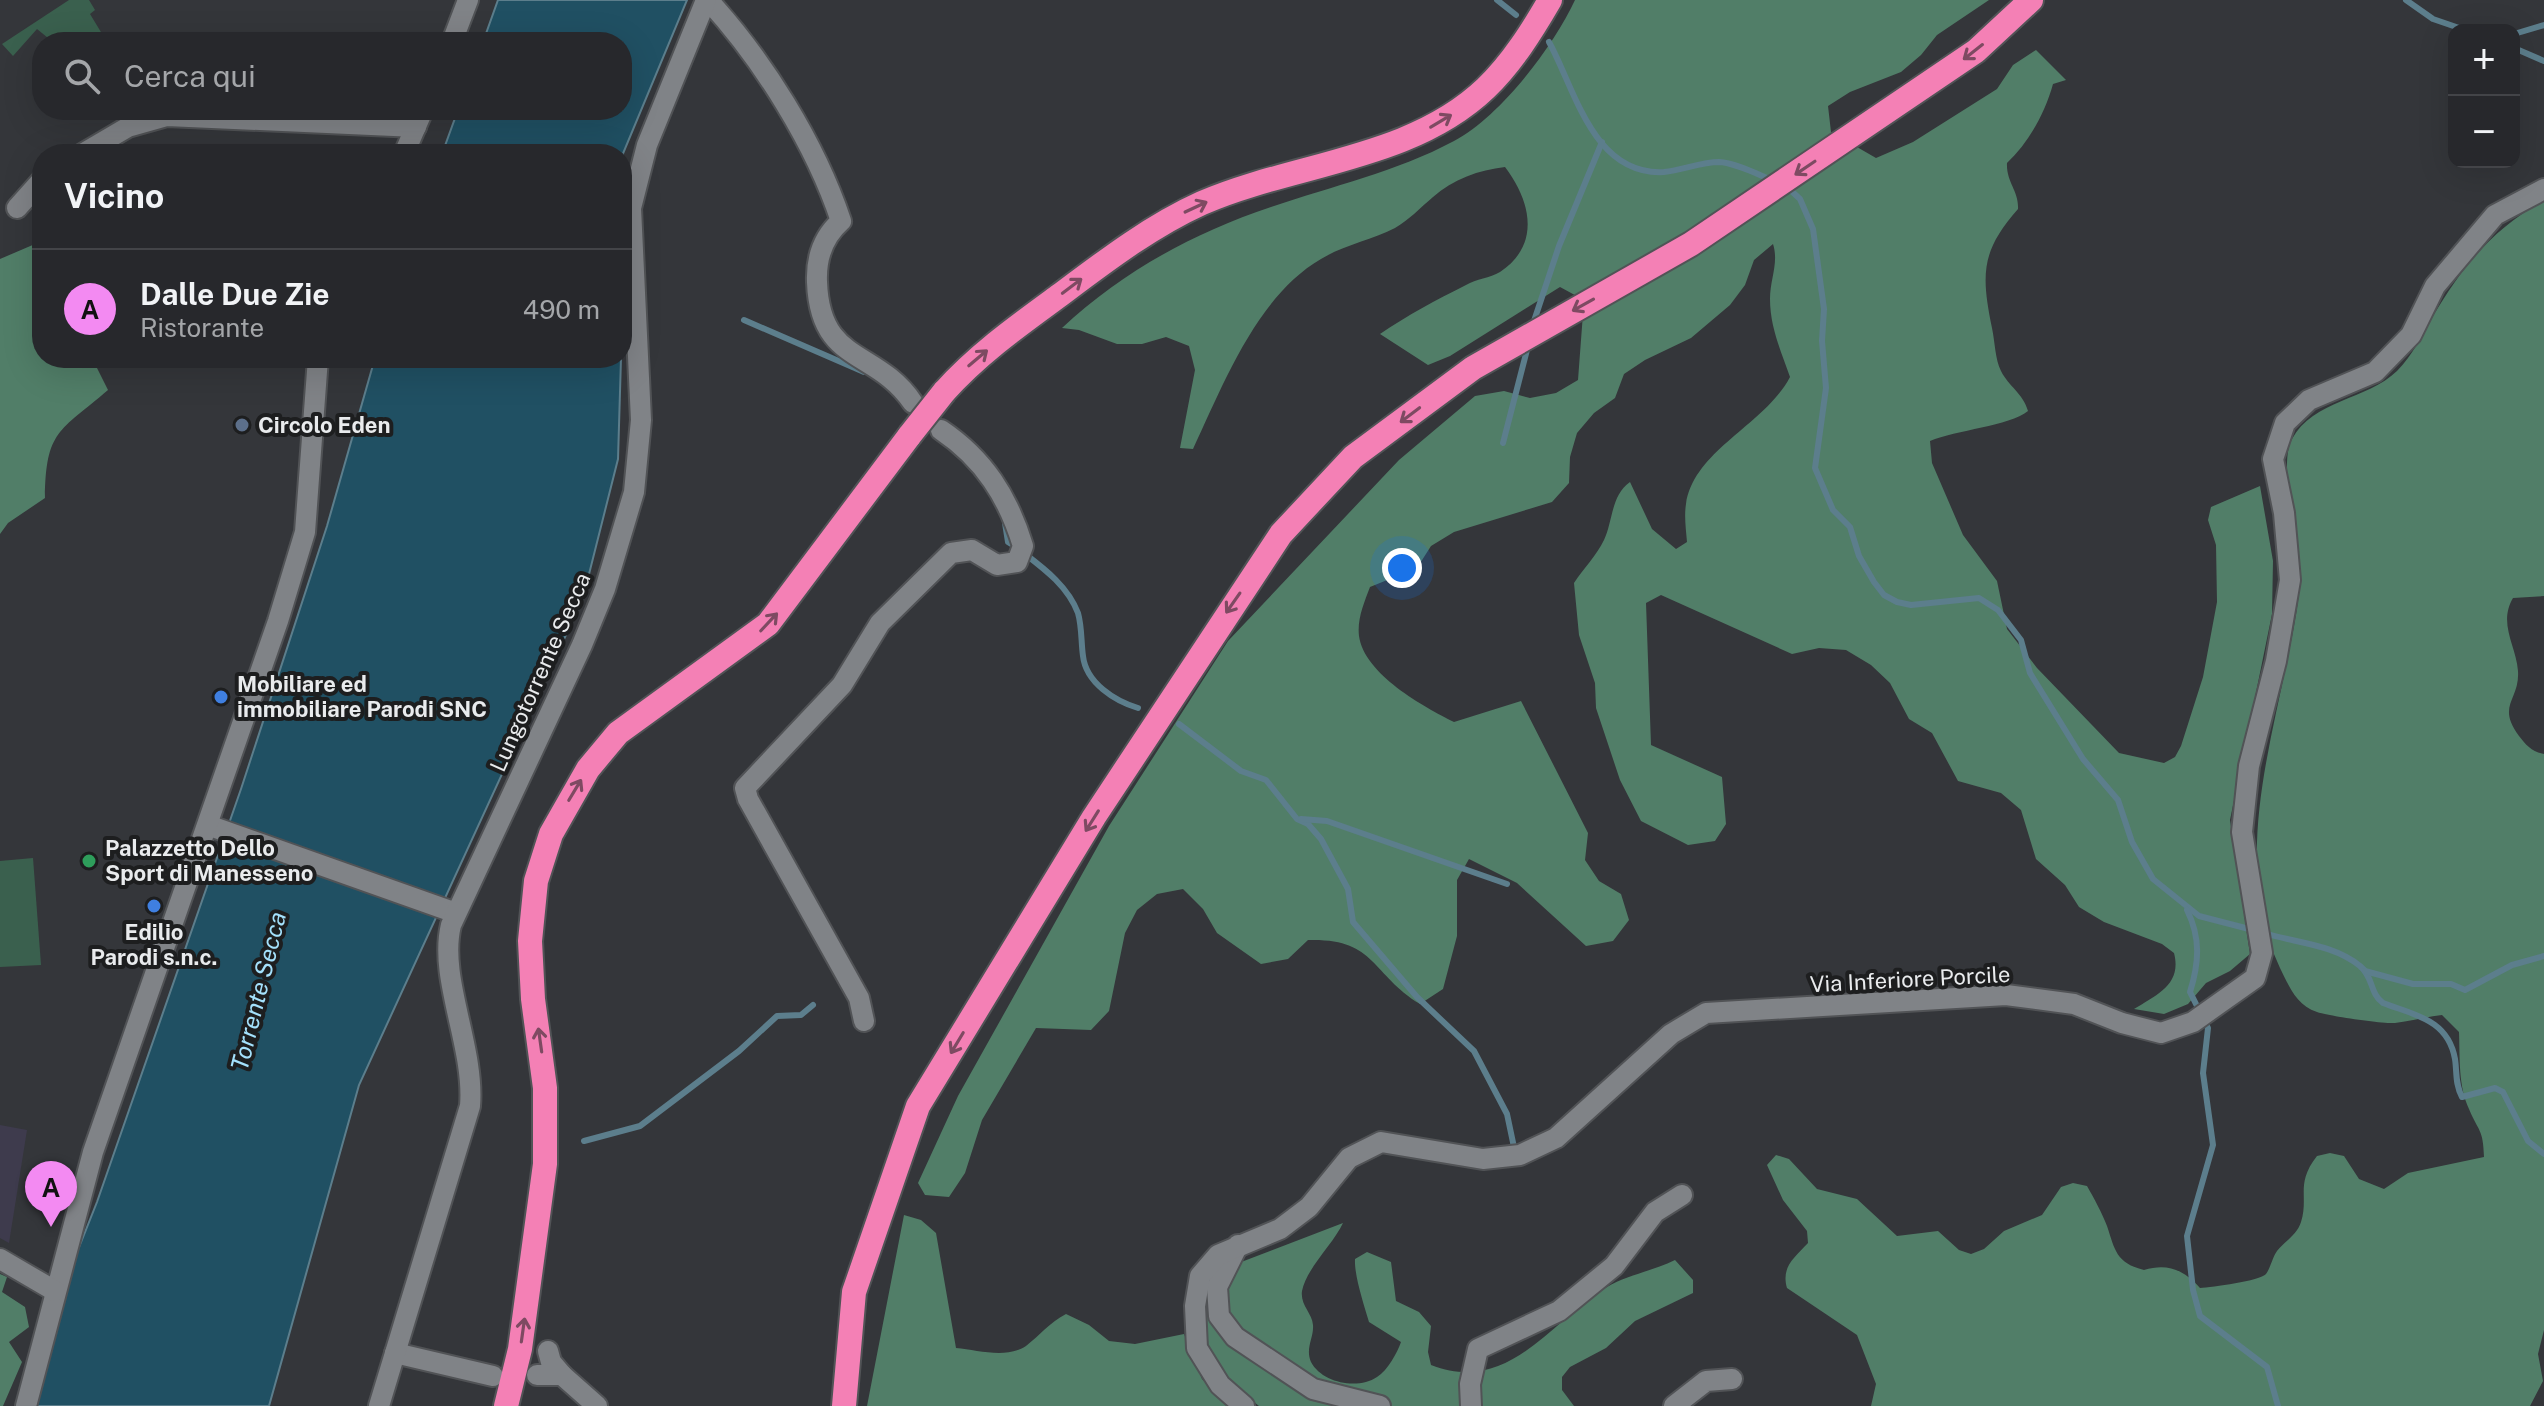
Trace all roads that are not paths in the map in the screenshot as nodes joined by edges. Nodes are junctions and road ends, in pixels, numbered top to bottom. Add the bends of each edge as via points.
1 (468, 0) edge
2 (707, 0) edge
3 (1550, 0) edge
4 (2031, 0) edge
5 (456, 32) edge
6 (153, 120) edge
7 (420, 120) edge
8 (99, 144) edge
9 (409, 144) edge
10 (2544, 189) edge
11 (32, 191) edge
12 (632, 204) edge
13 (17, 208) dead end
14 (632, 229) edge
15 (317, 368) edge
16 (913, 403) dead end
17 (941, 430) dead end
18 (216, 828) dead end
19 (456, 913) junction
20 (864, 1021) dead end
21 (1682, 1195) dead end
22 (1238, 1245) junction
23 (0, 1259) edge
24 (55, 1291) junction
25 (548, 1351) dead end
26 (395, 1353) junction
27 (537, 1375) dead end
28 (562, 1375) junction
29 (493, 1376) dead end
30 (1732, 1379) dead end
31 (26, 1406) edge
32 (379, 1406) edge
33 (506, 1406) edge
34 (597, 1406) edge
35 (844, 1406) edge
36 (1244, 1406) edge
37 (1380, 1406) edge
38 (1471, 1406) edge
39 (1674, 1406) edge

1 - 5 street
2 - 12 street, Lungotorrente Secca via 647,145
2 - 16 street via 740,35 825,173 841,221 826,235 816,270 824,324 843,348 892,379
33 -> 3 highway, bridge via 520,1349 545,1164 545,1088 530,941 536,881 551,834 581,780 618,733 768,624 969,365 1179,215 1243,187 1434,126 1486,88
4 -> 35 highway via 1976,51 1691,244 1473,368 1353,457 1281,534 1094,817 918,1106 854,1292
6 - 8 street
7 - 9 street
10 - 22 street, Via Inferiore Porcile via 2495,215 2435,286 2411,335 2375,372 2309,400 2285,423 2273,459 2290,580 2249,766 2242,832 2262,953 2255,978 2193,1022 2161,1033 2074,1004 2006,995 1706,1013 1671,1034 1556,1138 1520,1155 1483,1159 1381,1142 1349,1158 1309,1207 1280,1229
11 - 13 street
14 - 19 street, Lungotorrente Secca via 641,420 634,492 582,645
15 - 24 street via 305,532 93,1152
17 - 20 street via 969,449 994,481 1023,546 1017,562 997,565 972,550 951,553 880,623 842,685 745,788 859,998
18 - 19 street
19 - 26 street, Lungotorrente Secca via 447,949 469,1062 470,1106
21 - 38 street via 1655,1212 1614,1266 1559,1311 1478,1349
22 - 36 street, Via Inferiore Porcile via 1218,1255 1200,1276 1195,1306 1197,1348 1220,1385
22 - 37 street via 1217,1287 1219,1316 1235,1337 1313,1389
23 - 24 street
24 - 31 street
25 - 28 street
26 - 29 street
26 - 32 street, Lungotorrente Secca
27 - 28 street
28 - 34 street
30 - 39 street via 1706,1381

